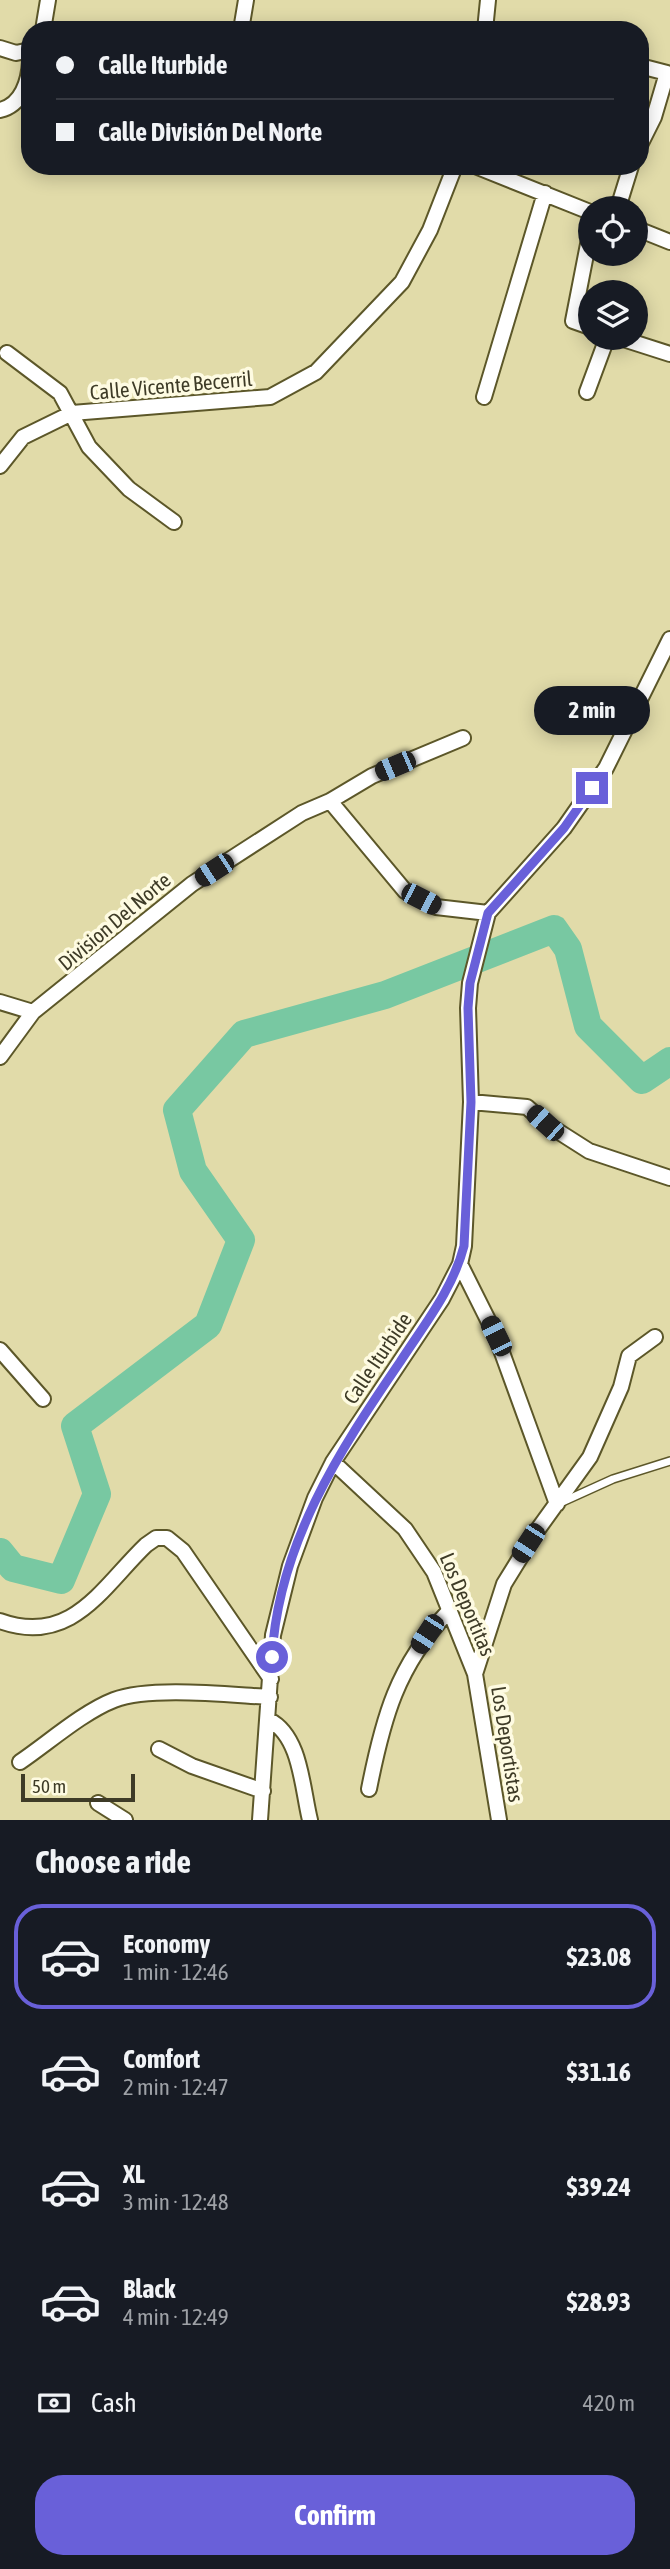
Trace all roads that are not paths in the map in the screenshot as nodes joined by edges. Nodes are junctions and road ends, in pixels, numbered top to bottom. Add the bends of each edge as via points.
1 (48, 0) edge
2 (246, 0) edge
3 (488, 0) edge
4 (44, 21) edge
5 (242, 21) edge
6 (486, 21) edge
7 (0, 48) edge
8 (21, 52) edge
9 (649, 68) edge
10 (21, 94) edge
11 (0, 110) edge
12 (649, 127) edge
13 (451, 175) edge
14 (498, 175) edge
15 (628, 175) edge
16 (545, 193) junction
17 (622, 196) edge
18 (578, 207) edge
19 (648, 233) edge
20 (670, 242) edge
21 (578, 295) edge
22 (578, 323) edge
23 (648, 347) edge
24 (603, 350) edge
25 (7, 353) dead end
26 (670, 354) edge
27 (587, 393) dead end
28 (484, 397) dead end
29 (72, 413) junction
30 (0, 466) edge
31 (174, 522) dead end
32 (670, 639) edge
33 (463, 738) dead end
34 (330, 802) junction
35 (487, 918) junction
36 (0, 1002) edge
37 (33, 1012) junction
38 (0, 1057) edge
39 (471, 1102) junction
40 (670, 1178) edge
41 (460, 1264) junction
42 (655, 1337) dead end
43 (0, 1350) edge
44 (43, 1399) dead end
45 (670, 1461) edge
46 (333, 1462) junction
47 (557, 1504) junction
48 (448, 1612) junction
49 (0, 1620) edge
50 (475, 1674) junction
51 (271, 1679) junction
52 (270, 1698) junction
53 (269, 1720) junction
54 (159, 1749) dead end
55 (20, 1762) dead end
56 (369, 1789) dead end
57 (263, 1791) junction
58 (98, 1803) dead end
59 (125, 1820) edge
60 (260, 1820) edge
61 (310, 1820) edge
62 (499, 1820) edge

1 - 4 street
2 - 5 street
3 - 6 street
7 - 8 street
9 - 12 street via 667,73
10 - 11 street via 9,108
13 - 29 street, Calle Vicente Becerril via 430,230 402,282 316,372 270,397
14 - 16 street
15 - 17 street
16 - 18 street
16 - 28 street
19 - 20 street
21 - 22 street via 573,321
23 - 26 street
24 - 27 street
25 - 29 street via 60,393
29 - 30 street, Calle Vicente Becerril via 23,437
29 - 31 street via 89,447 129,489
32 - 35 street via 606,768 564,828
33 - 34 street, Division Del Norte via 372,776
34 - 35 street via 405,891 436,907
34 - 37 street, Division Del Norte via 302,813 192,884
35 - 39 street, Calle Iturbide via 470,983
36 - 37 street
37 - 38 street, Division Del Norte
39 - 40 street via 527,1107 589,1151
39 - 41 street, Calle Iturbide
41 - 46 street, Calle Iturbide via 442,1299
41 - 47 street via 496,1336
42 - 47 street via 629,1356 616,1400 590,1457
43 - 44 street
45 - 47 lane
46 - 48 street, Los Deportitas via 405,1529 434,1573
46 - 51 street, Calle Iturbide via 282,1590
47 - 50 street via 504,1584
48 - 50 street, Los Deportitas
48 - 56 street via 427,1634 393,1694
49 - 51 street via 29,1627 73,1617 91,1605 146,1545 167,1538 183,1551
50 - 62 street, Los Deportistas
51 - 52 street, Calle Iturbide
52 - 53 street, Calle Iturbide
52 - 55 street via 195,1692 125,1697 103,1706
53 - 57 street, Calle Iturbide
53 - 61 street via 279,1726 292,1746
54 - 57 street
57 - 60 street, Calle Iturbide
58 - 59 street

